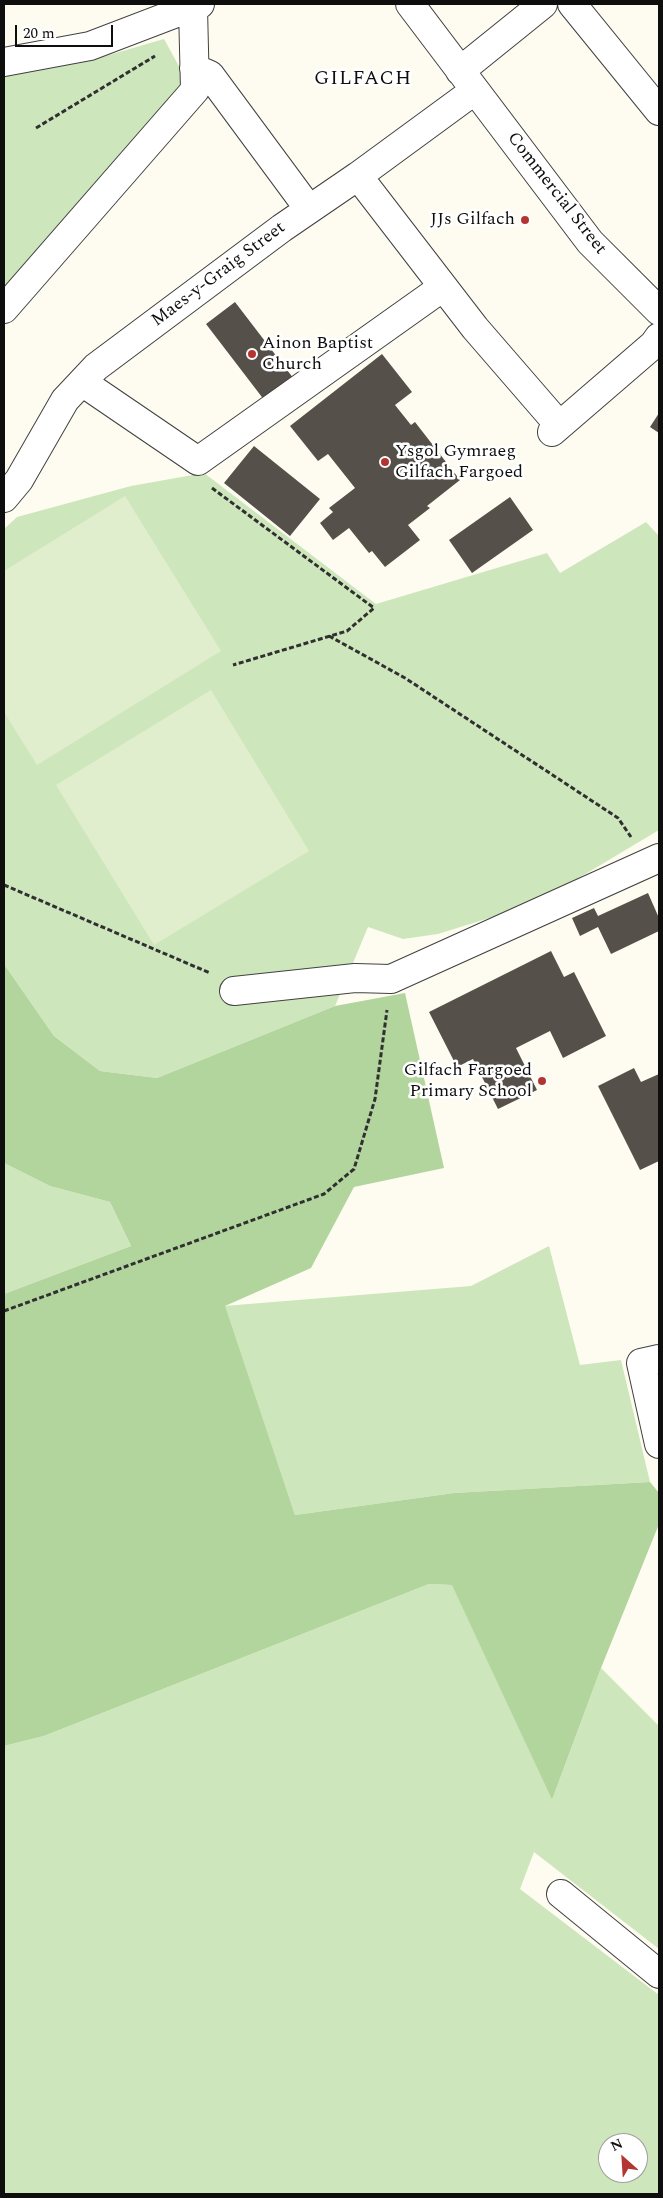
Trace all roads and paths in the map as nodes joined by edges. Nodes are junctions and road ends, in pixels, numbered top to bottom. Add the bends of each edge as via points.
1 (410, 4) edge
2 (543, 4) edge
3 (572, 4) edge
4 (194, 5) edge
5 (163, 51) dead end
6 (4, 62) edge
7 (194, 68) junction
8 (467, 81) junction
9 (659, 111) edge
10 (36, 128) dead end
11 (358, 176) junction
12 (309, 209) junction
13 (443, 287) junction
14 (4, 309) edge
15 (659, 311) edge
16 (659, 337) edge
17 (82, 382) junction
18 (198, 460) junction
19 (4, 498) edge
20 (329, 636) junction
21 (233, 665) dead end
22 (634, 842) dead end
23 (659, 858) edge
24 (4, 885) edge
25 (392, 979) junction
26 (234, 991) joint
27 (4, 1311) edge
28 (650, 1361) edge
29 (659, 1444) edge
30 (561, 1894) dead end
31 (659, 1974) edge

1 - 8 street, Commercial Street
2 - 8 street, Maes-y-Graig Street
3 - 9 street
4 - 6 street via 90,46
4 - 7 street
5 - 10 path
7 - 12 street via 210,75
7 - 14 street via 195,90
8 - 11 street, Maes-y-Graig Street
8 - 15 street, Commercial Street via 590,242
11 - 12 street, Maes-y-Graig Street
11 - 13 street
12 - 17 street, Maes-y-Graig Street via 96,366
13 - 16 street via 556,428
13 - 18 street
17 - 18 street
17 - 19 street, Maes-y-Graig Street via 65,400 19,480
18 - 20 path via 201,480 374,608 347,630
20 - 21 path
20 - 22 path via 405,678 618,818
23 - 25 street
24 - 26 path via 208,971
25 - 26 street via 355,978
25 - 27 path via 375,1099 354,1169 324,1194
28 - 29 street
30 - 31 street

